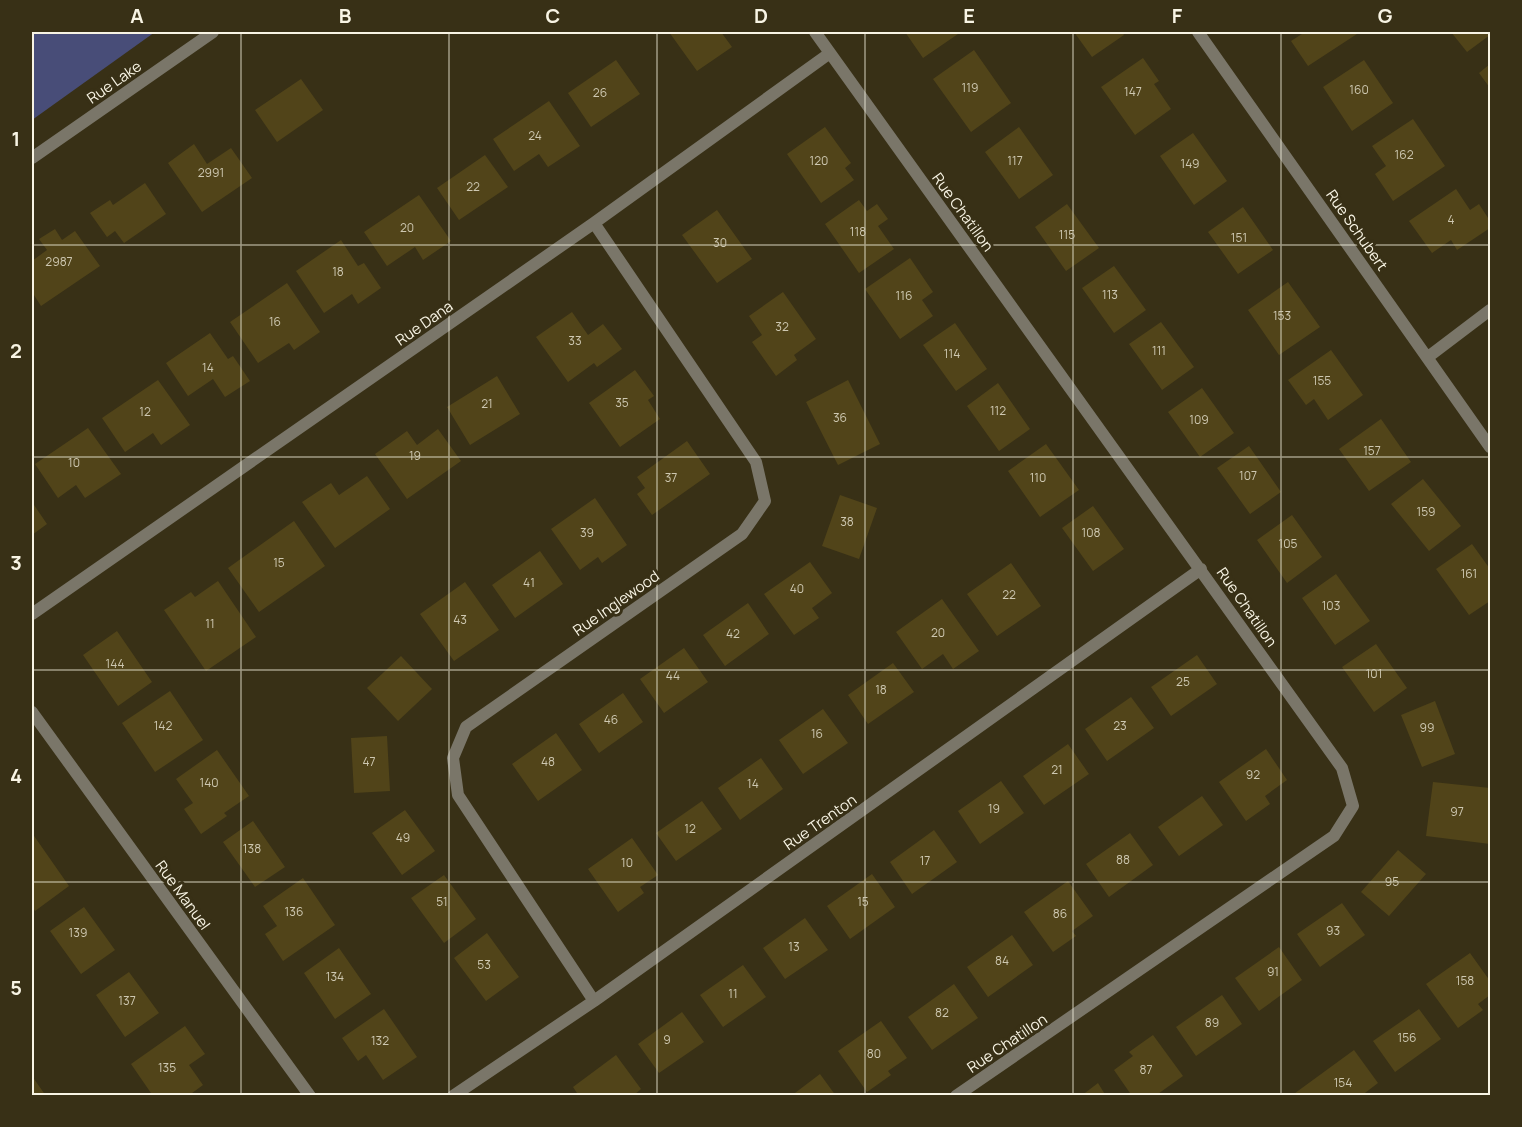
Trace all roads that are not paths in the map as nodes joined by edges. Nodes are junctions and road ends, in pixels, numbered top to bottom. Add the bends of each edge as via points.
1 (213, 32) edge
2 (815, 32) edge
3 (1198, 32) edge
4 (830, 53) junction
5 (32, 158) edge
6 (594, 223) junction
7 (1491, 310) edge
8 (1428, 357) junction
9 (1491, 447) edge
10 (1201, 569) junction
11 (32, 614) edge
12 (32, 712) edge
13 (594, 1001) junction
14 (310, 1095) edge
15 (453, 1095) edge
16 (956, 1095) edge

1 - 5 street, Rue Lake
2 - 4 street, Rue Chatillon
3 - 8 street, Rue Schubert
4 - 6 street, Rue Dana
4 - 10 street, Rue Chatillon
6 - 11 street, Rue Dana
6 - 13 street, Rue Inglewood via 756,462 765,501 742,534 466,727 453,758 458,795
7 - 8 street
8 - 9 street, Rue Schubert
10 - 13 street, Rue Trenton
10 - 16 street, Rue Chatillon via 1342,768 1353,806 1334,836
12 - 14 street, Rue Manuel
13 - 15 street, Rue Trenton

